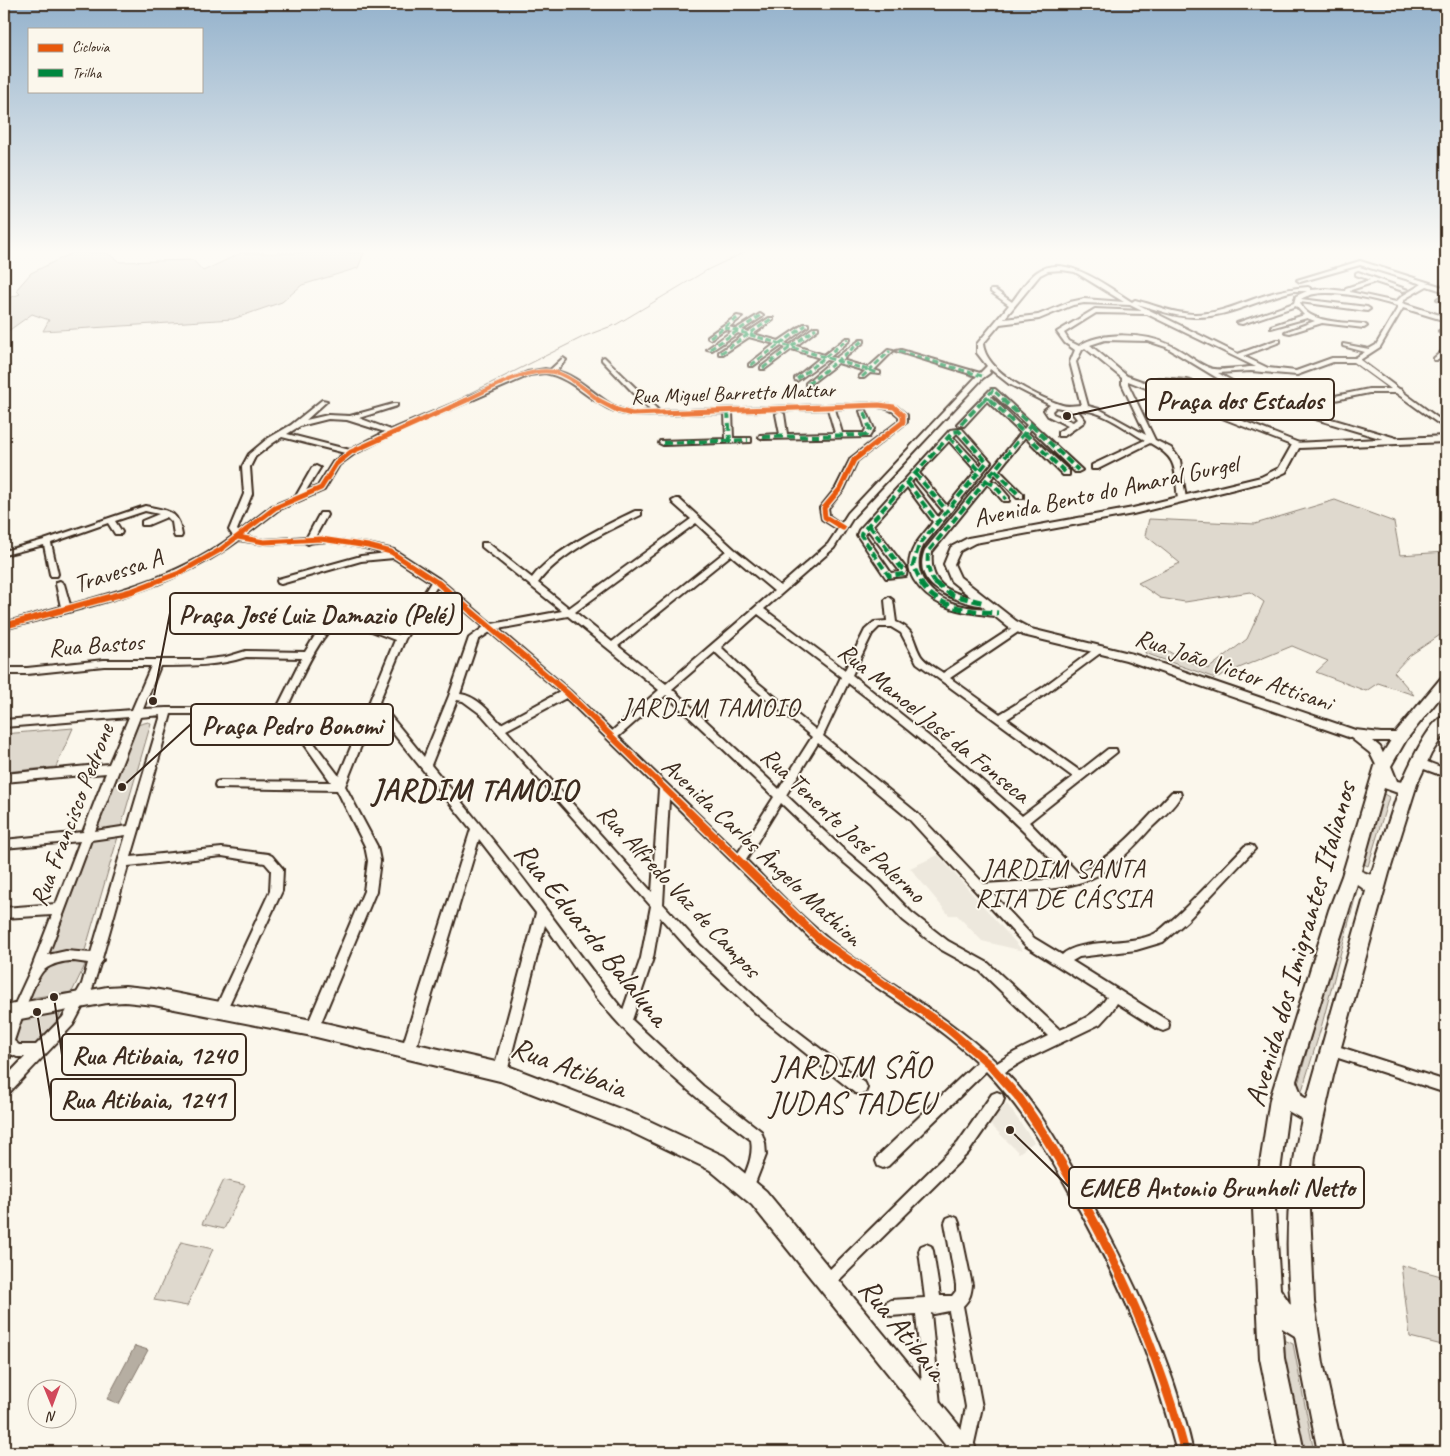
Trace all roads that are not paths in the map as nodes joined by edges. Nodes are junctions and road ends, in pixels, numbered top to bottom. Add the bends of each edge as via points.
1 (734, 321) edge
2 (753, 321) edge
3 (768, 321) edge
4 (1005, 321) edge
5 (1078, 321) edge
6 (1165, 321) edge
7 (1245, 321) edge
8 (1279, 321) edge
9 (1295, 321) edge
10 (1308, 321) edge
11 (1321, 321) joint
12 (1393, 321) edge
13 (998, 322) joint
14 (1240, 323) dead end
15 (1345, 323) joint
16 (1284, 324) junction
17 (1312, 325) junction
18 (806, 326) dead end
19 (1364, 326) dead end
20 (724, 327) junction
21 (1274, 327) dead end
22 (816, 328) dead end
23 (1446, 331) edge
24 (736, 332) junction
25 (1288, 332) dead end
26 (747, 335) junction
27 (710, 337) dead end
28 (1446, 337) edge
29 (848, 339) dead end
30 (862, 341) dead end
31 (1278, 341) dead end
32 (779, 345) junction
33 (1346, 345) dead end
34 (1082, 346) junction
35 (789, 348) junction
36 (710, 349) dead end
37 (1446, 350) edge
38 (1371, 351) junction
39 (721, 353) dead end
40 (1237, 356) junction
41 (824, 358) junction
42 (1436, 358) dead end
43 (604, 359) dead end
44 (563, 360) dead end
45 (1356, 360) junction
46 (1248, 361) junction
47 (836, 362) junction
48 (751, 365) dead end
49 (763, 368) dead end
50 (1251, 369) junction
51 (553, 370) junction
52 (869, 371) junction
53 (985, 371) junction
54 (1210, 371) junction
55 (1268, 371) junction
56 (878, 373) dead end
57 (1002, 376) junction
58 (862, 377) dead end
59 (1125, 377) junction
60 (796, 380) dead end
61 (808, 384) dead end
62 (1146, 384) junction
63 (1400, 391) junction
64 (986, 396) junction
65 (1259, 400) junction
66 (1056, 404) junction
67 (395, 405) dead end
68 (831, 406) junction
69 (1085, 406) junction
70 (1072, 407) junction
71 (864, 410) dead end
72 (728, 411) junction
73 (658, 414) junction
74 (780, 414) dead end
75 (349, 417) junction
76 (961, 424) dead end
77 (1031, 425) junction
78 (294, 426) junction
79 (1073, 426) junction
80 (1446, 427) edge
81 (391, 432) junction
82 (1024, 433) junction
83 (282, 434) junction
84 (1061, 434) dead end
85 (839, 436) junction
86 (763, 437) dead end
87 (784, 437) junction
88 (948, 437) junction
89 (1446, 439) edge
90 (748, 440) dead end
91 (1152, 440) junction
92 (1392, 440) junction
93 (730, 441) junction
94 (663, 443) dead end
95 (1296, 445) junction
96 (351, 452) junction
97 (1095, 467) dead end
98 (316, 468) dead end
99 (995, 470) junction
100 (1078, 470) dead end
101 (980, 471) junction
102 (915, 473) junction
103 (1066, 473) dead end
104 (986, 481) junction
105 (907, 482) junction
106 (299, 496) junction
107 (1020, 496) dead end
108 (1006, 499) dead end
109 (1182, 499) junction
110 (676, 501) dead end
111 (948, 511) junction
112 (638, 513) dead end
113 (167, 514) junction
114 (324, 515) dead end
115 (696, 519) junction
116 (110, 520) junction
117 (145, 523) dead end
118 (938, 523) junction
119 (869, 525) junction
120 (843, 528) junction
121 (118, 532) dead end
122 (178, 535) dead end
123 (238, 537) junction
124 (47, 542) junction
125 (308, 542) junction
126 (485, 545) dead end
127 (731, 551) junction
128 (4, 553) edge
129 (396, 555) junction
130 (54, 574) dead end
131 (281, 581) dead end
132 (436, 581) junction
133 (533, 583) junction
134 (60, 584) dead end
135 (779, 590) junction
136 (889, 600) dead end
137 (985, 603) junction
138 (66, 609) junction
139 (758, 610) junction
140 (568, 613) junction
141 (998, 613) junction
142 (892, 624) junction
143 (4, 626) edge
144 (489, 628) junction
145 (1018, 628) junction
146 (400, 639) junction
147 (612, 646) junction
148 (714, 646) junction
149 (1100, 649) junction
150 (309, 655) junction
151 (157, 663) junction
152 (4, 671) edge
153 (847, 677) junction
154 (944, 678) junction
155 (1446, 681) edge
156 (664, 689) junction
157 (567, 693) junction
158 (454, 696) junction
159 (374, 703) junction
160 (167, 710) junction
161 (280, 711) junction
162 (135, 712) junction
163 (1000, 718) junction
164 (1446, 720) edge
165 (4, 722) edge
166 (500, 730) junction
167 (1354, 734) junction
168 (1401, 736) junction
169 (611, 737) junction
170 (817, 737) junction
171 (1112, 752) dead end
172 (351, 759) junction
173 (1417, 762) junction
174 (426, 766) junction
175 (1383, 766) junction
176 (113, 768) junction
177 (330, 772) junction
178 (1446, 773) edge
179 (1079, 776) junction
180 (4, 778) edge
181 (220, 785) dead end
182 (340, 786) junction
183 (664, 787) junction
184 (1406, 789) junction
185 (779, 795) junction
186 (1176, 795) dead end
187 (1022, 822) junction
188 (477, 828) junction
189 (134, 830) junction
190 (87, 836) junction
191 (4, 844) edge
192 (1249, 849) dead end
193 (739, 861) junction
194 (125, 862) junction
195 (1351, 876) junction
196 (1076, 878) junction
197 (983, 889) junction
198 (1376, 889) junction
199 (657, 904) junction
200 (60, 909) junction
201 (542, 912) junction
202 (4, 913) edge
203 (96, 960) junction
204 (1063, 962) junction
205 (38, 967) junction
206 (1115, 996) junction
207 (81, 999) junction
208 (221, 1009) junction
209 (10, 1012) edge
210 (626, 1022) junction
211 (1163, 1025) dead end
212 (312, 1028) junction
213 (1058, 1037) junction
214 (6, 1050) edge
215 (1331, 1050) junction
216 (40, 1051) junction
217 (408, 1051) junction
218 (991, 1067) junction
219 (500, 1072) junction
220 (1286, 1082) junction
221 (1446, 1087) edge
222 (4, 1088) edge
223 (860, 1088) dead end
224 (997, 1099) dead end
225 (1314, 1114) junction
226 (882, 1161) dead end
227 (747, 1186) junction
228 (952, 1223) dead end
229 (926, 1251) dead end
230 (826, 1283) junction
231 (1267, 1289) junction
232 (955, 1303) junction
233 (929, 1306) junction
234 (891, 1308) dead end
235 (1306, 1329) junction
236 (932, 1414) junction
237 (965, 1452) edge
238 (1185, 1452) edge
239 (1291, 1452) edge
240 (1330, 1452) edge

1 - 20 street
2 - 24 street
3 - 26 street
4 - 13 street
5 - 34 street via 1060,332 1067,342
6 - 40 street
7 - 14 street
8 - 16 street
9 - 16 street
10 - 17 street
11 - 15 street
11 - 17 street
12 - 38 street via 1378,346
13 - 53 street via 979,348
15 - 19 street
16 - 21 street
17 - 25 street
18 - 32 street
20 - 24 street
20 - 27 street
22 - 35 street
23 - 28 street via 1442,332
24 - 26 street
24 - 36 street
26 - 32 street
26 - 39 street
29 - 41 street
30 - 47 street
31 - 40 street
32 - 35 street
32 - 48 street
33 - 38 street
34 - 54 street via 1105,338 1149,339 1168,346
34 - 59 street
34 - 69 street via 1074,356 1074,368
35 - 41 street
35 - 49 street
37 - 42 street
38 - 45 street
40 - 46 street
41 - 47 street
41 - 60 street
43 - 73 street
44 - 51 street
45 - 55 street via 1332,360 1297,373
45 - 63 street
46 - 50 street via 1253,365
46 - 55 street
47 - 52 street
47 - 61 street
50 - 54 street
50 - 55 street
51 - 73 street, Rua Miguel Barretto Mattar via 566,375 613,409 632,414
51 - 81 street, Rua Miguel Barretto Mattar via 529,373
52 - 53 street via 894,347 951,368
52 - 56 street
52 - 58 street
53 - 57 street
53 - 57 street
53 - 120 street
54 - 65 street
57 - 66 street
59 - 62 street
59 - 91 street via 1125,384
62 - 65 street via 1165,379 1179,380
62 - 95 street
63 - 65 street via 1369,391 1335,398
63 - 80 street
64 - 76 street
64 - 77 street via 996,391
64 - 82 street
65 - 92 street
66 - 70 street
66 - 79 street via 1048,410 1050,415
67 - 75 street
68 - 72 street, Rua Miguel Barretto Mattar
68 - 85 street
68 - 120 street, Rua Miguel Barretto Mattar via 879,404 898,410 904,418 893,431 854,460 840,489 824,508 825,517
69 - 70 street
69 - 91 street
70 - 79 street via 1081,420
71 - 85 street via 870,429 868,433
72 - 73 street, Rua Miguel Barretto Mattar
72 - 93 street
74 - 87 street
75 - 78 street via 329,416
75 - 78 street via 328,406 314,410
75 - 81 street
77 - 82 street
77 - 100 street
78 - 83 street
79 - 84 street
81 - 96 street, Travessa A
82 - 99 street
82 - 103 street
83 - 96 street
83 - 123 street via 259,449 248,463 248,494 233,530
85 - 87 street
86 - 87 street
88 - 101 street
88 - 101 street via 955,431 959,432 984,458 987,462
88 - 102 street
89 - 92 street
90 - 93 street
91 - 97 street
91 - 109 street via 1174,456
92 - 95 street
93 - 94 street
95 - 109 street, Avenida Bento do Amaral Gurgel via 1283,470 1264,479
96 - 106 street, Travessa A via 336,464 321,488
98 - 106 street
99 - 104 street
99 - 107 street
101 - 111 street
102 - 105 street
102 - 111 street
104 - 108 street
104 - 137 street via 928,552 926,560 929,574 940,588 959,599
105 - 118 street
105 - 119 street
106 - 123 street, Travessa A via 264,514
109 - 137 street, Avenida Bento do Amaral Gurgel via 962,544 950,556 951,572
110 - 115 street
111 - 118 street
112 - 133 street via 611,525 543,569
113 - 116 street via 145,508
113 - 117 street
113 - 122 street via 176,522
114 - 125 street
115 - 127 street
115 - 140 street
116 - 121 street
116 - 124 street
118 - 141 street via 914,553 914,571 918,580 925,590 949,605 964,610
119 - 119 street via 862,532 862,538 889,576 903,574
120 - 135 street via 830,546
123 - 125 street, Avenida Carlos Ângelo Mathion via 259,542
123 - 138 street, Travessa A via 207,558 162,580
124 - 128 street
124 - 130 street
125 - 129 street, Avenida Carlos Ângelo Mathion via 321,539 352,543
126 - 133 street, Rua Tenente José Palermo
127 - 135 street
127 - 147 street
129 - 131 street via 361,559
129 - 132 street, Avenida Carlos Ângelo Mathion
132 - 144 street, Avenida Carlos Ângelo Mathion
132 - 146 street
133 - 140 street, Rua Tenente José Palermo
134 - 138 street
135 - 139 street
136 - 142 street
137 - 141 street, Avenida Bento do Amaral Gurgel
138 - 143 street, Travessa A
139 - 148 street
139 - 153 street, Rua Manoel José da Fonseca
140 - 144 street
140 - 147 street, Rua Tenente José Palermo
141 - 145 street, Avenida Bento do Amaral Gurgel
142 - 153 street via 877,624 868,632
142 - 154 street via 906,631 916,655
144 - 157 street, Avenida Carlos Ângelo Mathion
144 - 158 street via 478,634 471,645
145 - 149 street, Avenida Bento do Amaral Gurgel
145 - 154 street
146 - 150 street via 351,620 338,619 331,622
146 - 159 street
147 - 156 street, Rua Tenente José Palermo
148 - 156 street
148 - 170 street
149 - 163 street via 1045,690
149 - 167 street, Rua João Victor Attisani
150 - 151 street, Rua Bastos via 246,654 219,662
150 - 161 street
151 - 152 street, Rua Bastos
151 - 162 street, Rua Francisco Pedrone
153 - 170 street
153 - 187 street, Rua Manoel José da Fonseca
154 - 163 street
155 - 168 main road, Avenida dos Imigrantes Italianos
156 - 169 street
156 - 185 street, Rua Tenente José Palermo
157 - 166 street
157 - 169 street, Avenida Carlos Ângelo Mathion
158 - 166 street, Rua Alfredo Vaz de Campos via 475,704
158 - 174 street
159 - 172 street
159 - 174 street, Rua Eduardo Balaluna
160 - 161 street
160 - 162 street
160 - 189 street
161 - 177 street via 289,716
162 - 165 street
162 - 176 street, Rua Francisco Pedrone
163 - 179 street
164 - 173 main road
166 - 199 street, Rua Alfredo Vaz de Campos
167 - 168 street via 1381,738
167 - 175 street via 1375,750
168 - 175 main road, Avenida dos Imigrantes Italianos
169 - 183 street, Avenida Carlos Ângelo Mathion
170 - 185 street
170 - 197 street via 913,816
171 - 179 street
172 - 177 street
172 - 182 street
173 - 178 street
173 - 184 main road
174 - 188 street, Rua Eduardo Balaluna
175 - 184 main road via 1391,786
175 - 195 main road, Avenida dos Imigrantes Italianos
176 - 180 street
176 - 190 street, Rua Francisco Pedrone
177 - 182 street
179 - 187 street
181 - 182 street
182 - 212 street via 371,846 374,873 370,891
183 - 193 street, Avenida Carlos Ângelo Mathion
183 - 199 street
184 - 198 main road
185 - 193 street
185 - 213 street, Rua Tenente José Palermo via 876,883 907,916 944,945 984,967
186 - 196 street via 1114,856
187 - 196 street, Rua Manoel José da Fonseca
188 - 201 street, Rua Eduardo Balaluna
188 - 217 street
189 - 190 street
189 - 194 street
190 - 191 street
190 - 200 street, Rua Francisco Pedrone
192 - 204 street via 1159,938 1136,945 1079,952 1071,954
193 - 218 street, Avenida Carlos Ângelo Mathion via 840,957 933,1017
194 - 203 street
194 - 208 street via 222,852 268,859 277,869 276,891
195 - 198 main road via 1362,878
195 - 220 main road, Avenida dos Imigrantes Italianos
196 - 197 street
197 - 204 street via 1023,936
198 - 215 main road
199 - 210 street via 647,958
199 - 223 street, Rua Alfredo Vaz de Campos via 674,926 730,982
200 - 202 street
200 - 205 street, Rua Francisco Pedrone
201 - 210 street, Rua Eduardo Balaluna
201 - 219 street
203 - 205 street via 67,955
203 - 207 street
204 - 206 street
205 - 209 street, Rua Francisco Pedrone
206 - 211 street
206 - 213 street via 1095,1020
207 - 208 main road, Rua Atibaia via 125,994
207 - 209 main road, Rua Atibaia
207 - 216 street via 68,1021
208 - 212 main road, Rua Atibaia
209 - 214 street, Rua Francisco Pedrone
210 - 227 street, Rua Eduardo Balaluna via 698,1091 756,1136 760,1152
212 - 217 main road, Rua Atibaia
213 - 218 street
214 - 216 street
215 - 221 street
215 - 225 main road
216 - 222 street
217 - 219 main road, Rua Atibaia
218 - 226 street
218 - 238 street, Avenida Carlos Ângelo Mathion via 1036,1120 1102,1234 1161,1366
219 - 227 main road, Rua Atibaia via 674,1142 717,1163
220 - 225 main road via 1294,1103
220 - 231 main road, Avenida dos Imigrantes Italianos via 1280,1099 1264,1210
224 - 230 street via 963,1148
225 - 235 main road via 1299,1210
227 - 230 main road, Rua Atibaia via 784,1227
228 - 232 street via 964,1285 963,1296
229 - 233 street
230 - 236 main road, Rua Atibaia
231 - 235 main road via 1289,1322
231 - 239 main road, Avenida dos Imigrantes Italianos via 1272,1358
232 - 233 street
232 - 237 street via 974,1407
233 - 234 street
233 - 236 street
235 - 240 main road
236 - 237 main road, Rua Atibaia

